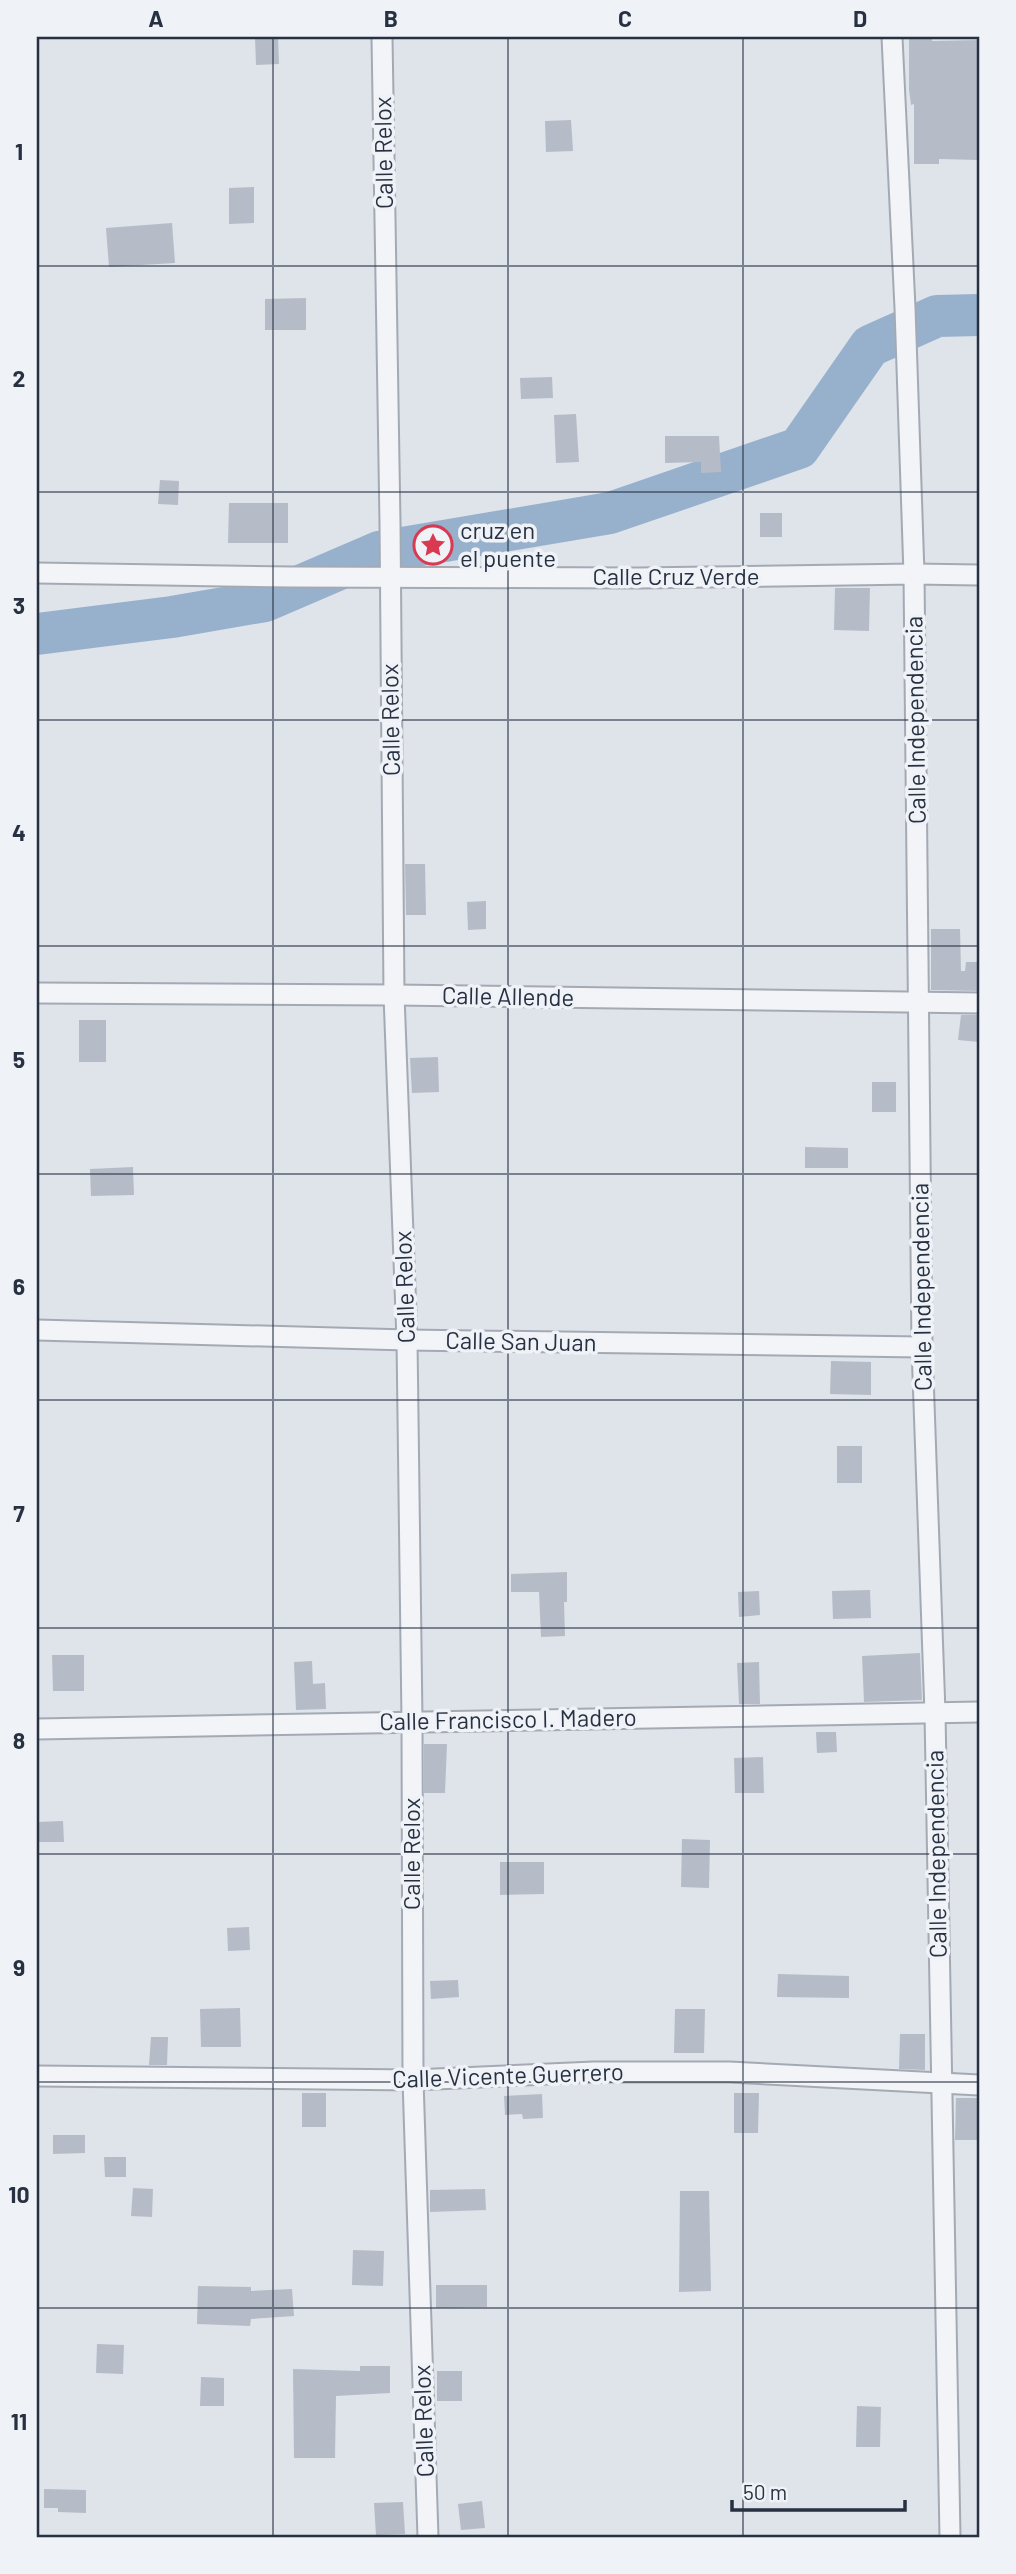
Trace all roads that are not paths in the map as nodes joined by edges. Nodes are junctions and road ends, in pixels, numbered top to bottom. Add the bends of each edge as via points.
1 (382, 37) edge
2 (892, 37) edge
3 (37, 573) edge
4 (914, 574) junction
5 (979, 575) edge
6 (389, 576) junction
7 (37, 993) edge
8 (394, 995) junction
9 (919, 1003) junction
10 (979, 1003) edge
11 (37, 1330) edge
12 (407, 1340) junction
13 (922, 1347) junction
14 (979, 1712) edge
15 (935, 1713) junction
16 (412, 1721) junction
17 (37, 1729) edge
18 (37, 2076) edge
19 (413, 2080) junction
20 (942, 2082) junction
21 (979, 2085) edge
22 (428, 2537) edge
23 (950, 2537) edge

1 - 6 street, Calle Relox
2 - 4 street, Calle Independencia
3 - 6 street, Calle Cruz Verde
4 - 5 street, Calle Cruz Verde
4 - 6 street, Calle Cruz Verde
4 - 9 street, Calle Independencia
6 - 8 street, Calle Relox
7 - 8 street, Calle Allende
8 - 9 street, Calle Allende
8 - 12 street, Calle Relox
9 - 10 street, Calle Allende
9 - 13 street, Calle Independencia
11 - 12 street, Calle San Juan
12 - 13 street, Calle San Juan
12 - 16 street, Calle Relox
13 - 15 street, Calle Independencia
14 - 15 street, Calle Francisco I. Madero
15 - 16 street, Calle Francisco I. Madero
15 - 20 street, Calle Independencia
16 - 17 street, Calle Francisco I. Madero
16 - 19 street, Calle Relox
18 - 19 street, Calle Vicente Guerrero
19 - 20 street, Calle Vicente Guerrero via 594,2071
19 - 22 street, Calle Relox
20 - 21 street, Calle Vicente Guerrero
20 - 23 street, Calle Independencia

